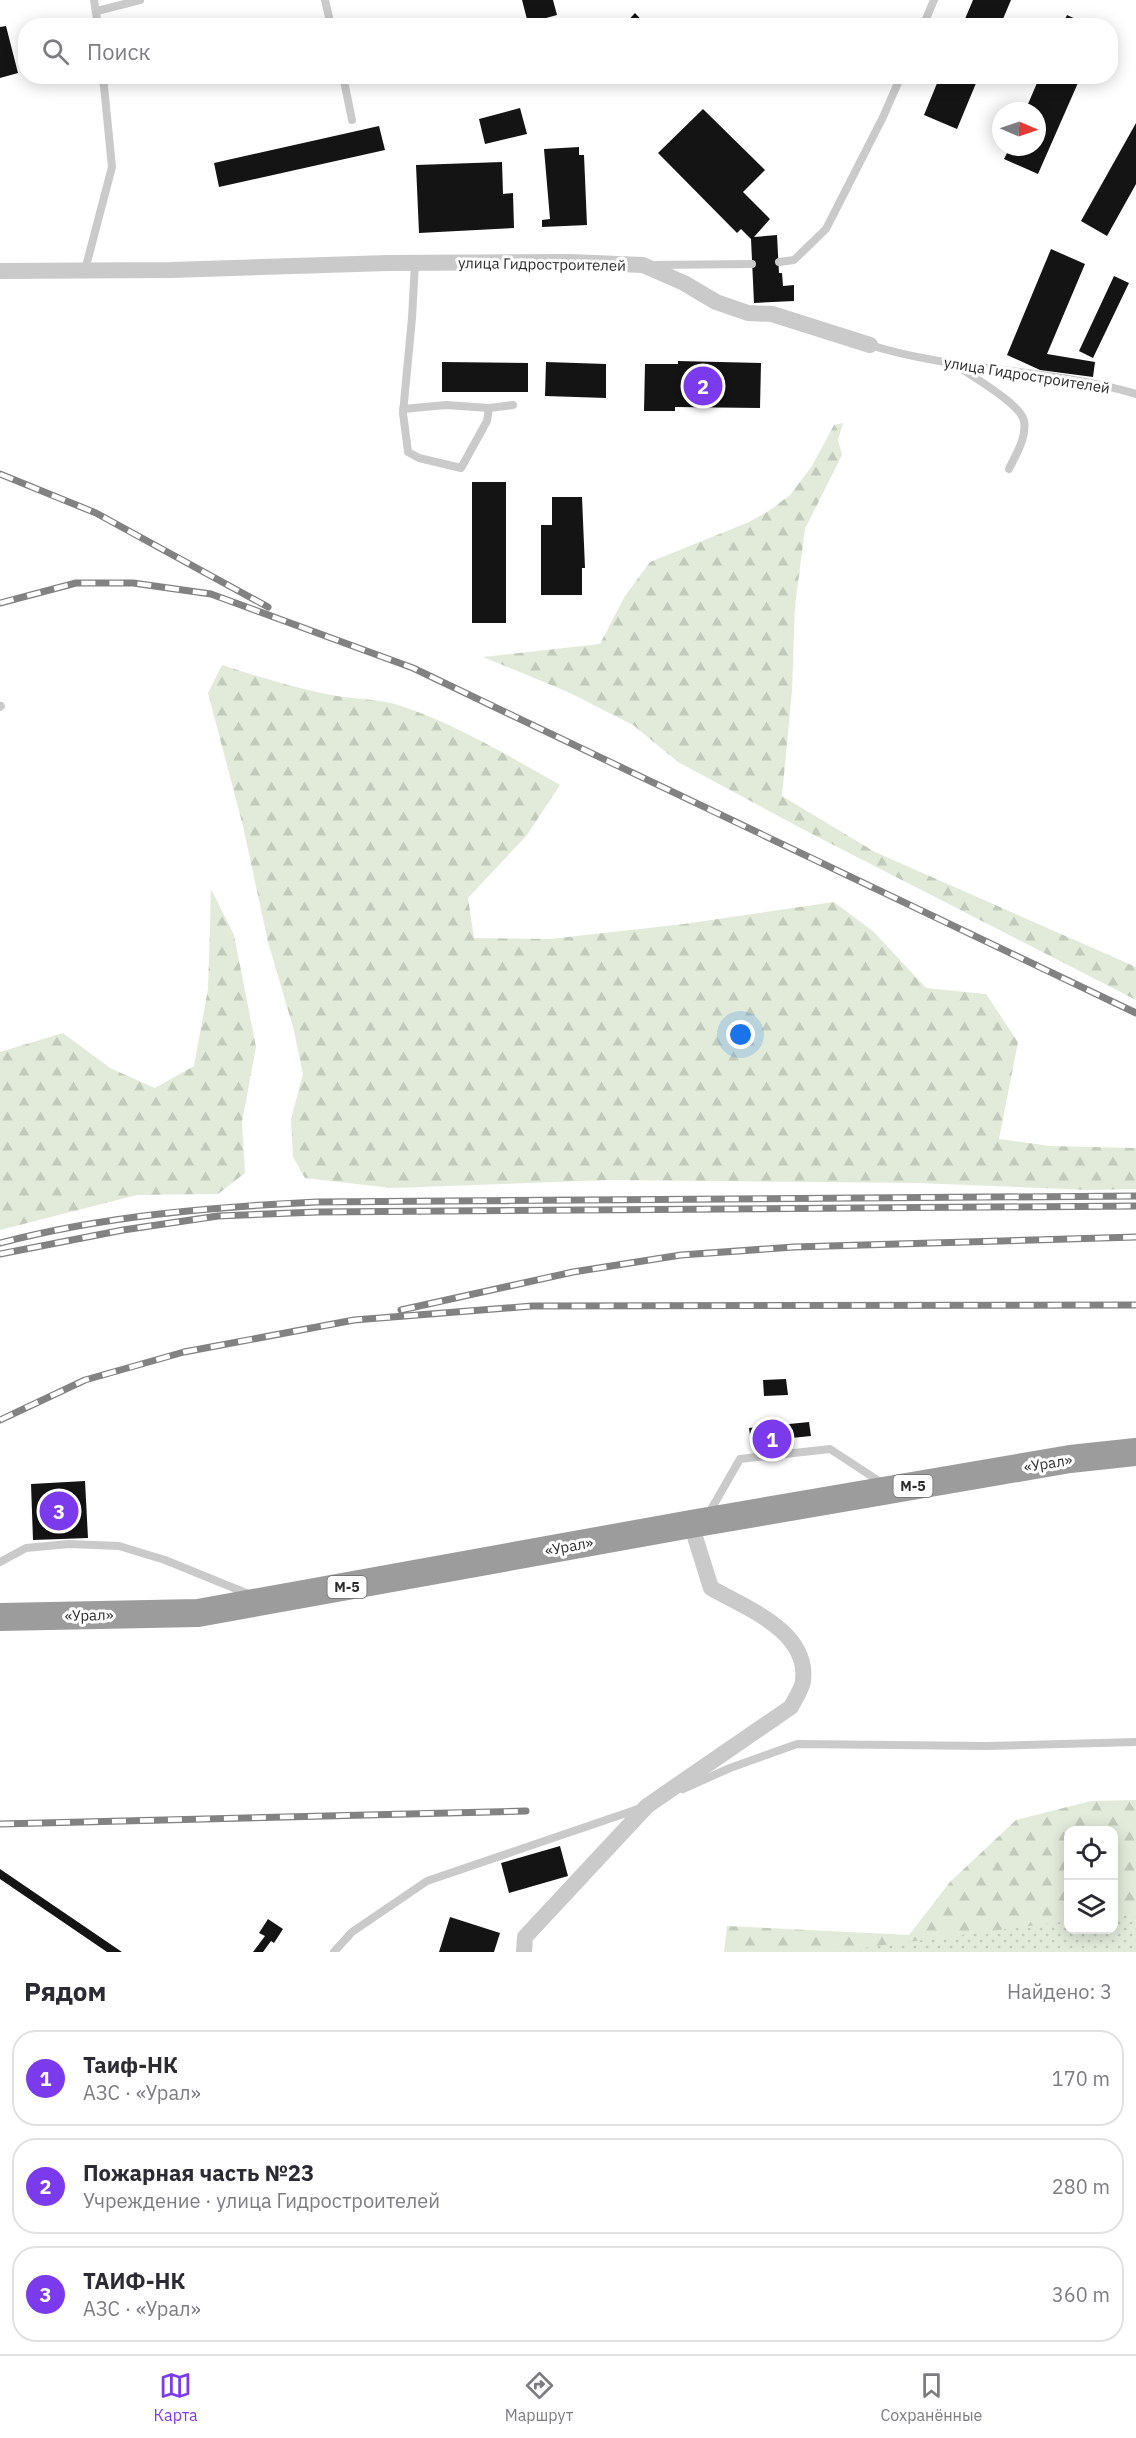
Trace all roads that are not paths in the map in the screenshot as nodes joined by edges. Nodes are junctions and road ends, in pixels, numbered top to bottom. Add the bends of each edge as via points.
1 (94, 0) edge
2 (140, 0) edge
3 (325, 0) edge
4 (934, 0) edge
5 (97, 11) junction
6 (97, 18) edge
7 (329, 18) edge
8 (926, 18) edge
9 (104, 84) edge
10 (345, 84) edge
11 (897, 84) edge
12 (352, 120) dead end
13 (779, 262) dead end
14 (415, 263) junction
15 (752, 264) dead end
16 (643, 265) junction
17 (85, 270) junction
18 (0, 271) edge
19 (870, 345) joint
20 (953, 363) junction
21 (1136, 394) edge
22 (513, 405) dead end
23 (489, 408) junction
24 (403, 410) junction
25 (1009, 469) dead end
26 (1136, 1452) edge
27 (893, 1489) junction
28 (698, 1523) junction
29 (0, 1563) edge
30 (265, 1601) junction
31 (0, 1617) edge
32 (1136, 1742) edge
33 (647, 1806) junction
34 (334, 1952) edge
35 (524, 1952) edge

1 - 5 lane
2 - 5 lane
3 - 7 lane
4 - 8 lane
5 - 6 lane
9 - 17 lane via 112,167
10 - 12 lane
11 - 13 lane via 826,229 795,260
14 - 16 street, улица Гидростроителей
14 - 17 street, улица Гидростроителей
14 - 24 lane
15 - 16 lane
16 - 19 street, улица Гидростроителей via 716,302 748,313 772,314
17 - 18 street, улица Гидростроителей
19 - 20 lane, улица Гидростроителей via 904,356
20 - 21 lane, улица Гидростроителей via 1101,383
20 - 25 lane via 1017,408 1024,419 1023,441
22 - 23 lane
23 - 24 lane via 446,405
23 - 24 lane via 487,421 461,468 408,452
26 - 27 highway, «Урал» / М-5 via 1070,1459
27 - 28 highway, «Урал» / М-5
27 - 28 lane via 830,1449 740,1459
28 - 30 highway, «Урал» / М-5
28 - 33 street via 711,1588 784,1632 801,1657 803,1682 791,1707
29 - 30 lane via 26,1548 69,1544 119,1546 165,1560
30 - 31 highway, «Урал» / М-5 via 198,1613
32 - 33 lane via 987,1746 797,1744 730,1768
33 - 34 lane via 427,1881 352,1932
33 - 35 street via 525,1937

